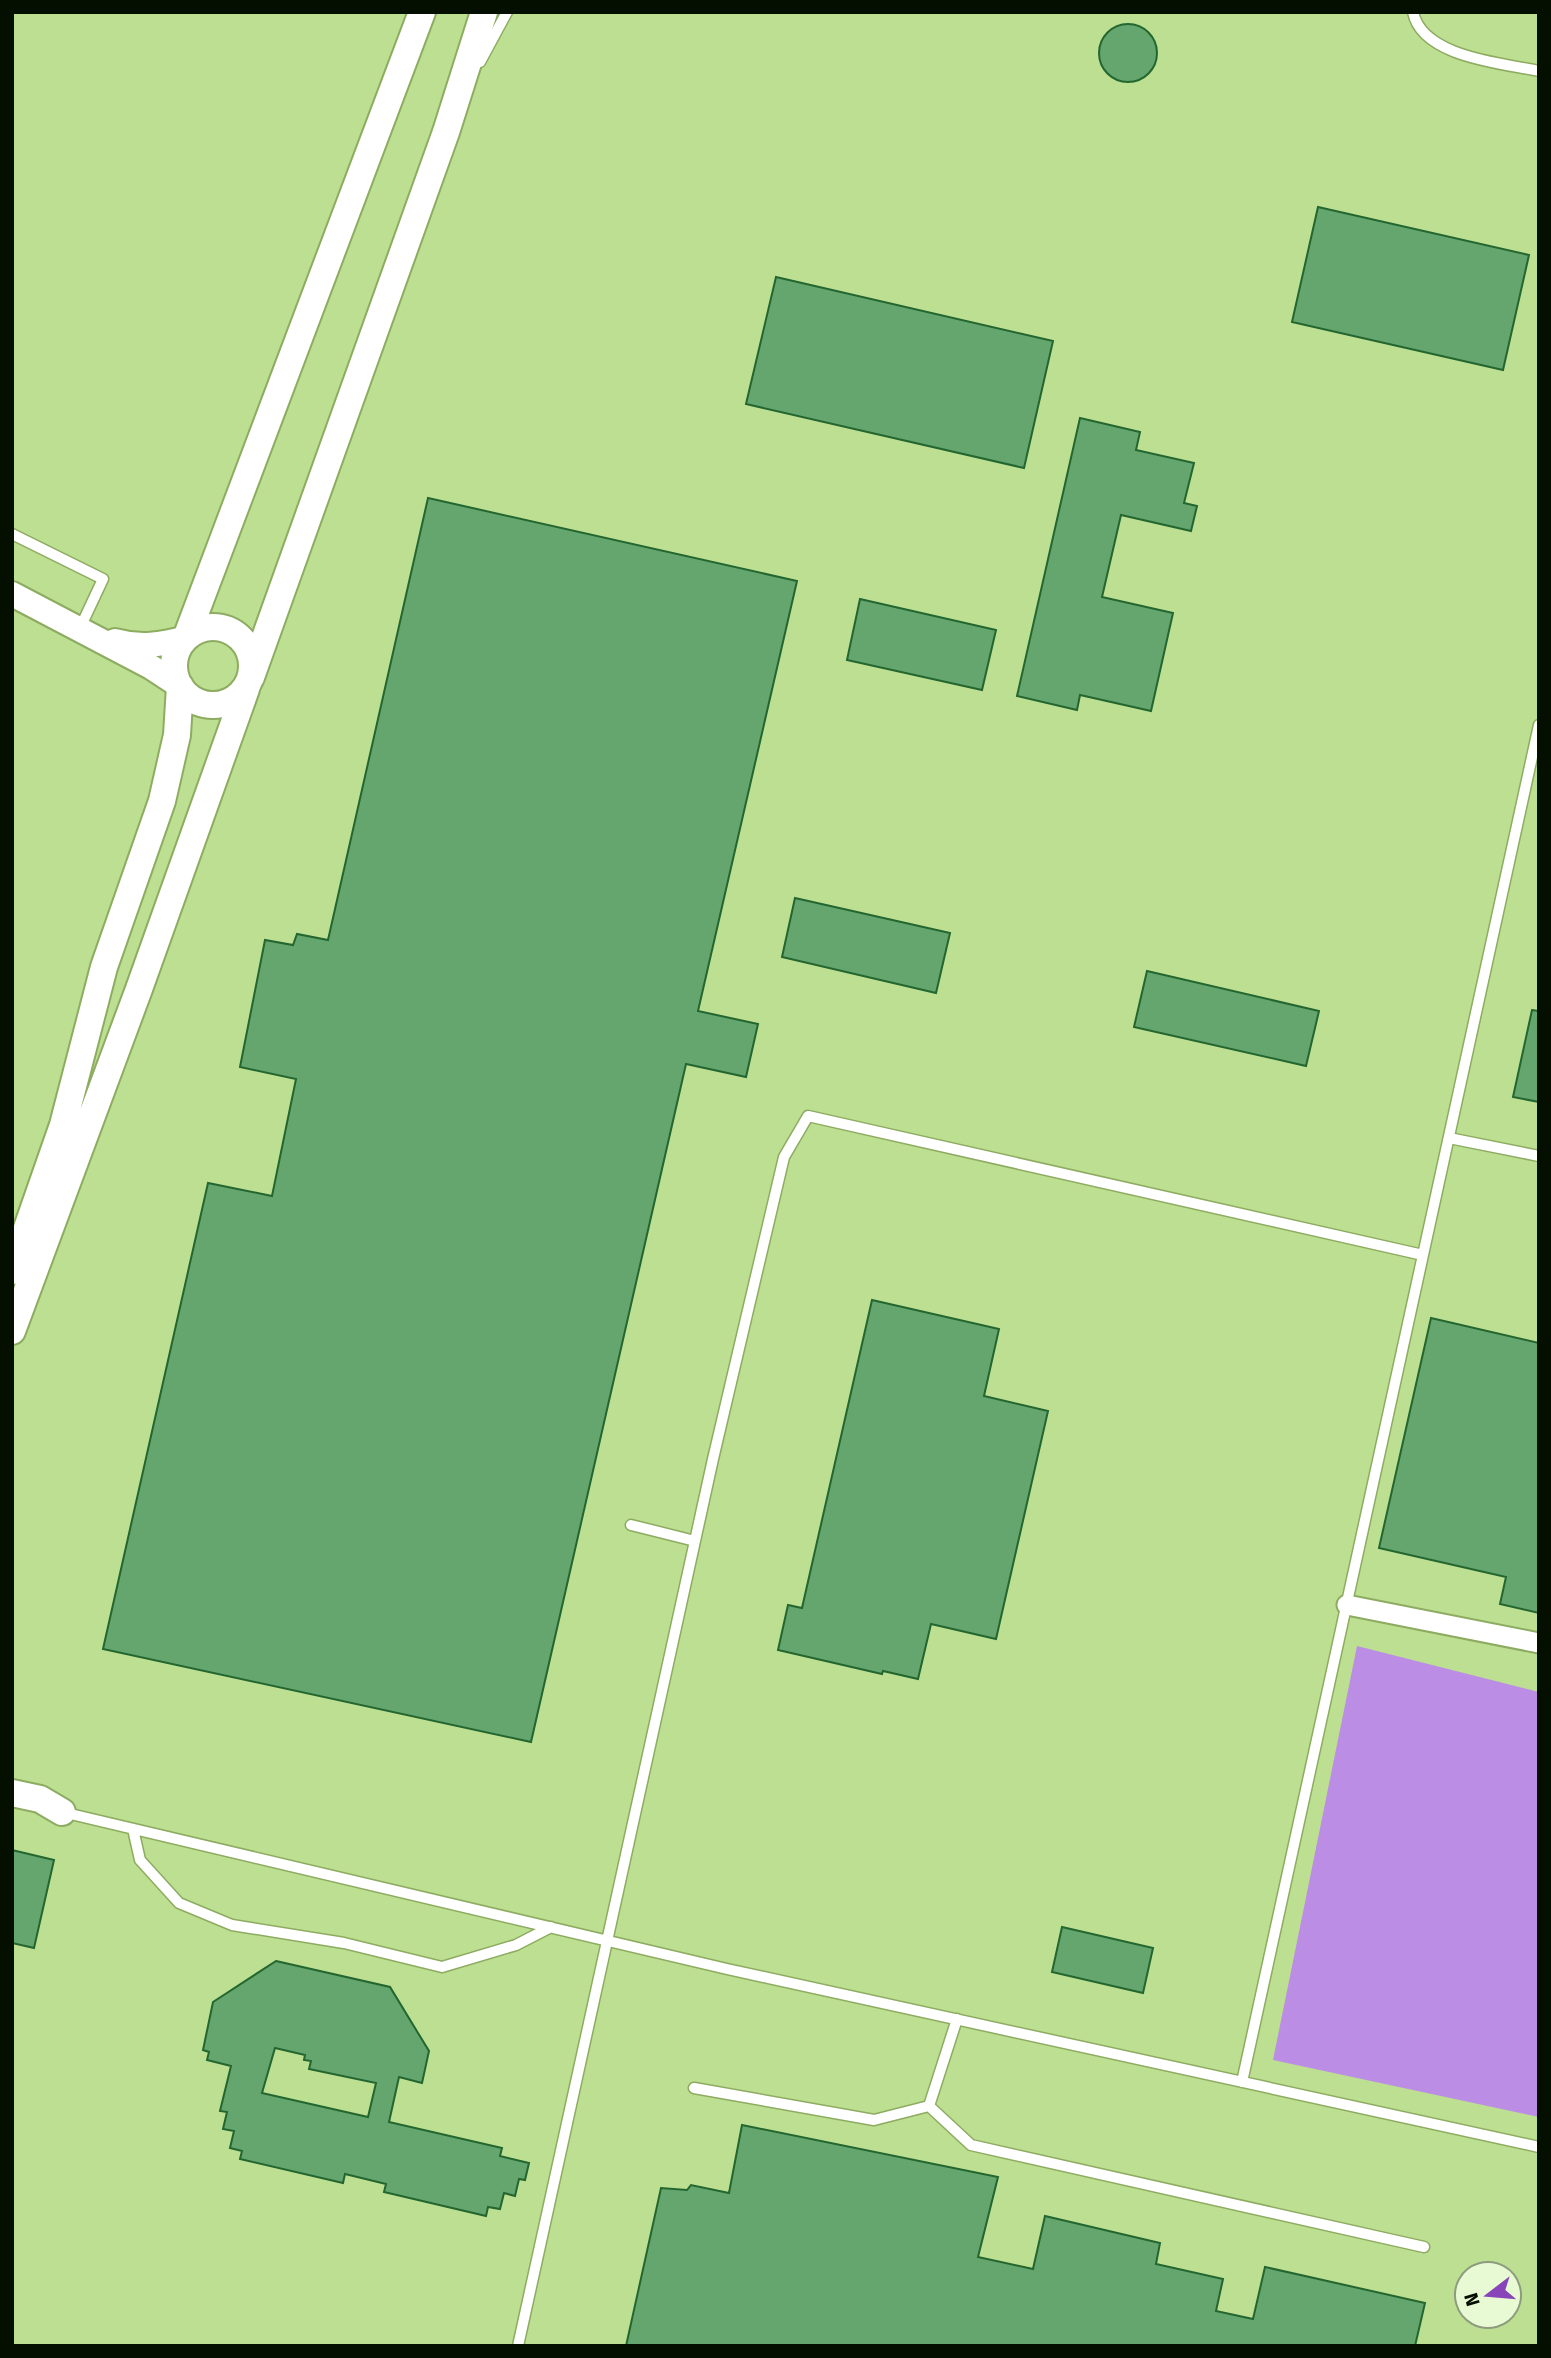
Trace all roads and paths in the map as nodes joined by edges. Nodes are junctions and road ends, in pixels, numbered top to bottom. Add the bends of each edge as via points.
1 (422, 12) edge
2 (484, 12) edge
3 (507, 12) edge
4 (1413, 12) edge
5 (1539, 71) edge
6 (446, 132) junction
7 (12, 534) edge
8 (12, 594) edge
9 (87, 632) junction
10 (186, 638) junction
11 (249, 683) junction
12 (180, 686) junction
13 (1539, 726) edge
14 (1449, 1138) junction
15 (1539, 1156) edge
16 (1423, 1255) junction
17 (12, 1270) edge
18 (12, 1331) edge
19 (631, 1525) dead end
20 (695, 1541) junction
21 (1347, 1605) junction
22 (1539, 1643) edge
23 (12, 1793) edge
24 (12, 1812) edge
25 (62, 1812) junction
26 (133, 1829) junction
27 (551, 1927) junction
28 (606, 1940) junction
29 (957, 2019) junction
30 (1242, 2082) junction
31 (694, 2088) dead end
32 (929, 2106) junction
33 (1539, 2147) edge
34 (1424, 2247) dead end
35 (518, 2346) edge

1 - 10 main road
2 - 6 main road
3 - 6 lane
4 - 5 lane via 1415,22 1438,45
6 - 11 main road
7 - 9 lane via 103,579
8 - 9 street
9 - 10 street via 127,644 163,645
9 - 12 street
10 - 11 main road via 208,627 234,632 250,652
10 - 12 main road via 174,661
11 - 12 main road via 237,698 212,706 199,703
11 - 18 main road
12 - 17 main road via 177,735 162,801 104,967 63,1125
13 - 14 lane
14 - 15 lane
14 - 16 lane
16 - 20 lane via 808,1116 784,1157
16 - 21 lane
19 - 20 lane
20 - 28 lane
21 - 22 street
21 - 30 lane
23 - 25 main road via 40,1799
24 - 25 main road via 36,1816
25 - 26 lane
26 - 27 lane
26 - 27 lane via 140,1860 179,1903 232,1925 344,1943 442,1967 516,1945
27 - 28 lane
28 - 29 lane
28 - 35 lane
29 - 30 lane
29 - 32 lane
30 - 33 lane
31 - 32 lane via 874,2120
32 - 34 lane via 971,2145

